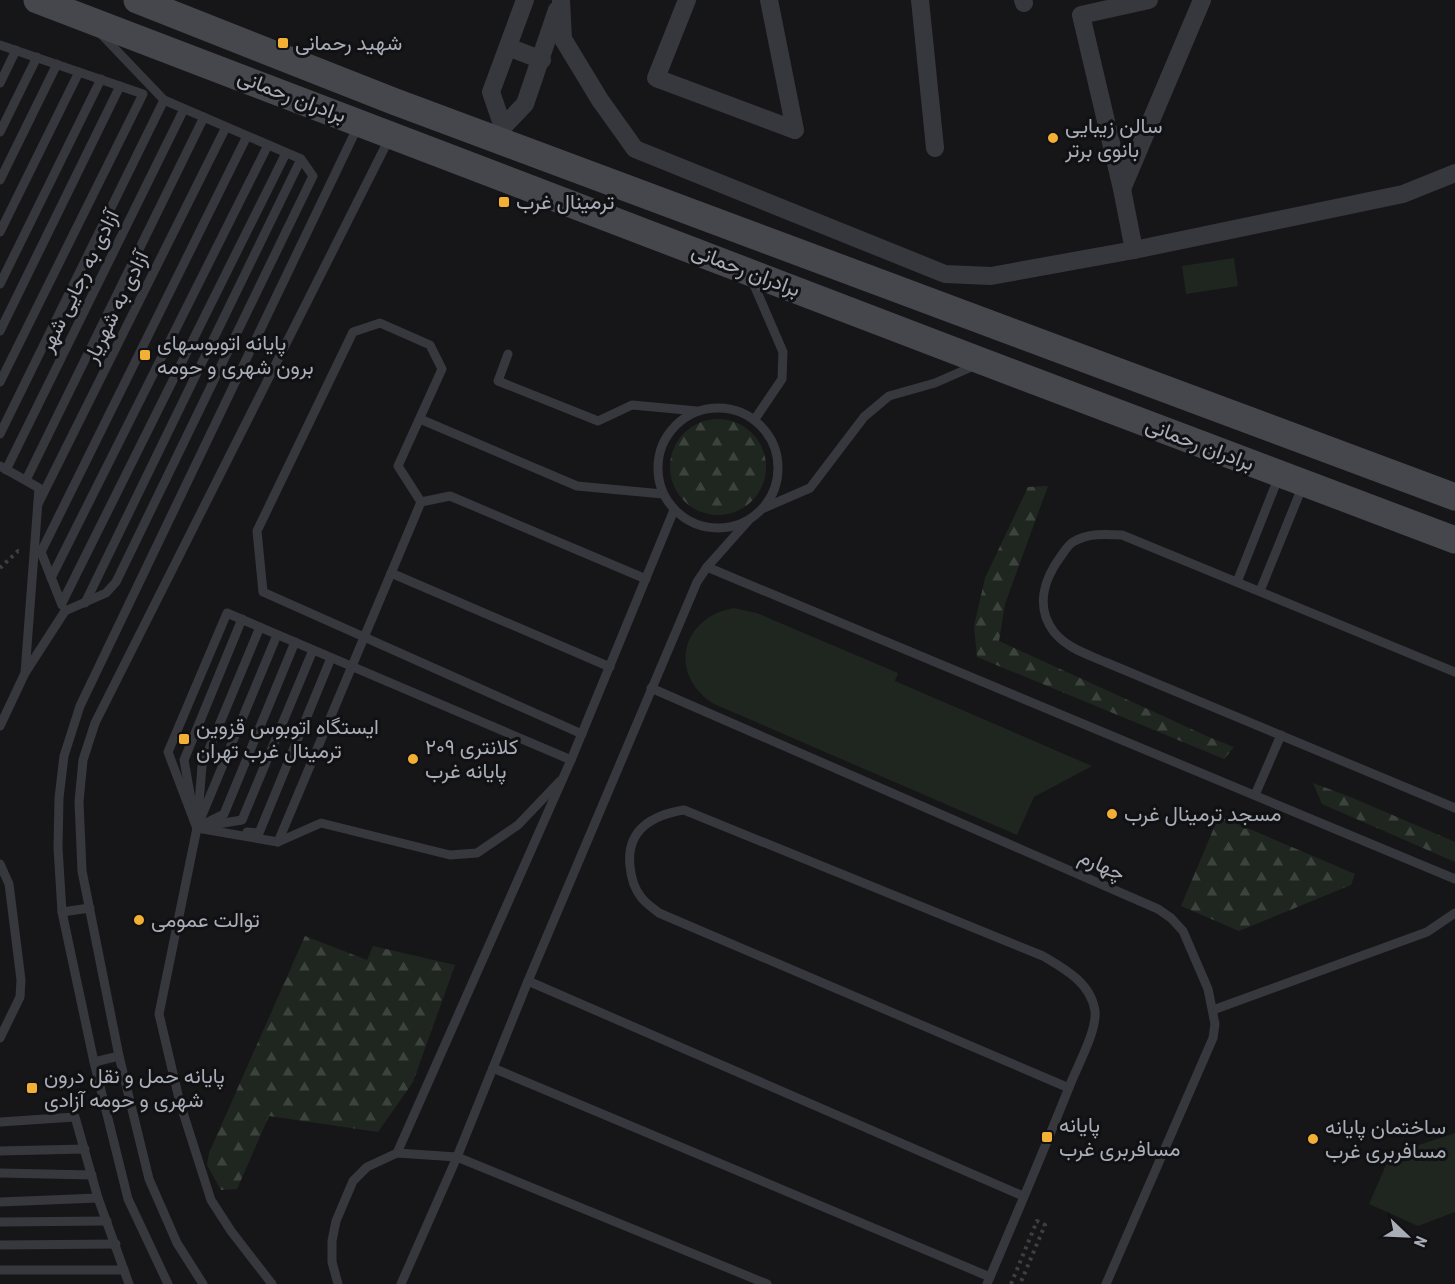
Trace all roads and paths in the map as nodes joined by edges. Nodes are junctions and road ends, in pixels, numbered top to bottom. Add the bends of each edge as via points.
1 (37, 0) edge
2 (137, 0) edge
3 (525, 0) edge
4 (561, 0) edge
5 (687, 0) edge
6 (769, 0) edge
7 (920, 0) edge
8 (1149, 0) edge
9 (1202, 0) edge
10 (86, 19) junction
11 (0, 45) edge
12 (508, 47) junction
13 (16, 50) junction
14 (37, 57) junction
15 (542, 60) junction
16 (57, 64) junction
17 (79, 72) junction
18 (101, 80) junction
19 (0, 83) edge
20 (120, 86) junction
21 (164, 100) junction
22 (184, 109) junction
23 (204, 117) junction
24 (360, 122) junction
25 (226, 127) junction
26 (0, 132) edge
27 (500, 134) junction
28 (391, 135) junction
29 (247, 136) junction
30 (268, 145) junction
31 (935, 148) dead end
32 (286, 153) junction
33 (301, 159) junction
34 (1455, 173) edge
35 (0, 180) edge
36 (1122, 189) junction
37 (0, 232) edge
38 (1134, 250) junction
39 (748, 271) junction
40 (0, 284) edge
41 (0, 330) edge
42 (508, 354) dead end
43 (984, 362) junction
44 (0, 382) edge
45 (697, 411) junction
46 (420, 419) junction
47 (755, 419) junction
48 (0, 434) edge
49 (3, 468) edge
50 (1292, 478) junction
51 (26, 480) junction
52 (663, 494) junction
53 (1455, 497) edge
54 (421, 502) junction
55 (38, 504) junction
56 (764, 508) junction
57 (674, 510) junction
58 (748, 521) junction
59 (1455, 540) edge
60 (18, 551) dead end
61 (37, 553) junction
62 (707, 567) junction
63 (0, 568) edge
64 (391, 573) junction
65 (51, 578) junction
66 (646, 579) junction
67 (1237, 582) junction
68 (1260, 591) junction
69 (85, 603) junction
70 (63, 607) junction
71 (242, 620) junction
72 (260, 627) junction
73 (277, 635) junction
74 (364, 638) junction
75 (295, 642) junction
76 (313, 650) junction
77 (331, 658) junction
78 (352, 666) junction
79 (610, 667) junction
80 (26, 672) junction
81 (1455, 672) edge
82 (651, 688) junction
83 (0, 726) edge
84 (582, 734) junction
85 (1281, 735) junction
86 (571, 760) junction
87 (564, 776) junction
88 (1255, 795) junction
89 (1455, 808) edge
90 (197, 828) junction
91 (278, 842) junction
92 (0, 864) edge
93 (1455, 879) edge
94 (90, 908) junction
95 (62, 912) junction
96 (1455, 913) edge
97 (528, 981) junction
98 (1213, 1010) junction
99 (0, 1038) edge
100 (119, 1056) junction
101 (94, 1062) junction
102 (493, 1068) junction
103 (1069, 1088) junction
104 (0, 1122) edge
105 (85, 1149) junction
106 (0, 1151) edge
107 (397, 1153) junction
108 (457, 1157) junction
109 (0, 1173) edge
110 (92, 1175) junction
111 (1023, 1196) junction
112 (99, 1198) junction
113 (0, 1202) edge
114 (107, 1221) junction
115 (0, 1222) edge
116 (0, 1245) edge
117 (116, 1245) junction
118 (0, 1270) edge
119 (124, 1270) junction
120 (988, 1280) edge
121 (129, 1284) edge
122 (168, 1284) edge
123 (203, 1284) edge
124 (272, 1284) edge
125 (338, 1284) edge
126 (401, 1284) edge
127 (767, 1284) edge
128 (1011, 1284) edge
129 (1020, 1284) edge
130 (1106, 1284) edge

1 - 10 main road, برادران رحمانی
2 - 27 main road, برادران رحمانی via 393,101
3 - 12 street
4 - 15 street
4 - 38 street via 563,39 635,149 945,274 991,276
5 - 6 street via 656,78 795,130
7 - 31 street
8 - 36 street via 1082,15
9 - 36 street
10 - 21 lane
10 - 24 main road, برادران رحمانی
11 - 13 lane
12 - 15 street
12 - 27 street via 491,92
13 - 14 lane
13 - 19 lane
14 - 16 lane
14 - 26 lane
15 - 27 street via 525,104
16 - 17 lane
16 - 35 lane
17 - 18 lane
17 - 37 lane
18 - 20 lane
18 - 40 lane
20 - 41 lane
20 - 44 lane via 143,94
21 - 22 lane
21 - 48 lane
22 - 23 lane
22 - 49 lane, آزادی به رجایی شهر
23 - 25 lane
23 - 51 lane
24 - 28 main road, برادران رحمانی
24 - 95 lane via 80,706 64,756 59,798
25 - 29 lane
25 - 55 lane, آزادی به شهریار
27 - 53 main road, برادران رحمانی
28 - 39 main road, برادران رحمانی
28 - 94 lane via 95,723 83,760 79,802 82,871
29 - 30 lane
29 - 61 lane
30 - 32 lane
30 - 65 lane
32 - 33 lane
32 - 70 lane
33 - 69 lane
33 - 69 lane via 313,176 116,582 106,594
34 - 38 street via 1403,194
36 - 38 street
39 - 43 main road, برادران رحمانی
39 - 47 lane via 783,352 782,379
42 - 45 lane via 498,381 598,421 632,405
43 - 50 main road, برادران رحمانی
43 - 56 lane via 935,383 889,396 864,417 810,488
45 - 47 lane via 727,408
45 - 52 lane via 680,421 659,454
46 - 52 lane via 576,486
46 - 54 lane via 398,466
46 - 74 lane via 442,369 430,345 380,323 353,332 257,531 263,592
47 - 56 lane via 769,434 777,452 779,472 775,491
49 - 51 lane
50 - 59 main road, برادران رحمانی
50 - 67 lane
50 - 68 lane
51 - 55 lane via 39,488
52 - 57 lane
54 - 64 lane
54 - 66 lane via 450,496
55 - 61 lane
56 - 58 lane
57 - 58 lane via 691,523 710,529
57 - 66 lane
58 - 62 lane
60 - 63 path
61 - 65 lane
61 - 80 lane
62 - 82 lane
62 - 88 lane
64 - 74 lane
64 - 79 lane
65 - 70 lane
66 - 79 lane
67 - 68 lane
67 - 85 lane via 1122,535 1086,537 1072,543 1046,582 1044,615 1066,644
68 - 81 lane
69 - 70 lane
70 - 80 lane
71 - 72 lane
71 - 90 lane via 184,760
71 - 90 lane via 227,613 168,752
72 - 73 lane
72 - 90 lane via 202,766
73 - 75 lane
73 - 90 lane
74 - 78 lane
74 - 84 lane
75 - 76 lane
75 - 90 lane via 224,814
76 - 77 lane
76 - 90 lane via 242,820
77 - 78 lane
77 - 90 lane via 259,833
78 - 86 lane
78 - 91 lane
79 - 84 lane
80 - 83 lane
82 - 97 lane
82 - 98 lane, چهارم via 1158,909 1183,931
84 - 86 lane
85 - 88 lane
85 - 89 lane
86 - 87 lane
87 - 91 lane via 518,825 477,854 450,855 321,823
87 - 107 lane
88 - 93 lane
90 - 91 lane
90 - 124 lane via 159,1014 180,1103 211,1200
92 - 99 lane via 9,884 21,980 20,998
94 - 95 lane
94 - 100 lane
95 - 101 lane
96 - 98 lane via 1427,932
97 - 102 lane
97 - 111 lane
98 - 130 lane, چهارم via 1213,1038 1206,1056
100 - 101 lane
100 - 123 lane via 149,1179 177,1243
101 - 122 lane via 128,1199
102 - 108 lane
102 - 120 lane
103 - 103 lane via 658,913 642,898 631,879 629,857 634,836 668,812 684,810 1063,967 1081,982 1092,999 1095,1013 1091,1034
103 - 111 lane
104 - 105 lane via 75,1117
105 - 106 lane
105 - 110 lane
107 - 108 lane
107 - 125 lane via 367,1167 353,1181 332,1241 332,1263
108 - 126 lane
108 - 127 lane
109 - 110 lane
110 - 112 lane
111 - 120 lane
112 - 113 lane
112 - 114 lane
114 - 115 lane
114 - 117 lane
116 - 117 lane
117 - 119 lane
118 - 119 lane
119 - 121 lane
128 - 129 path via 1037,1221 1045,1225

